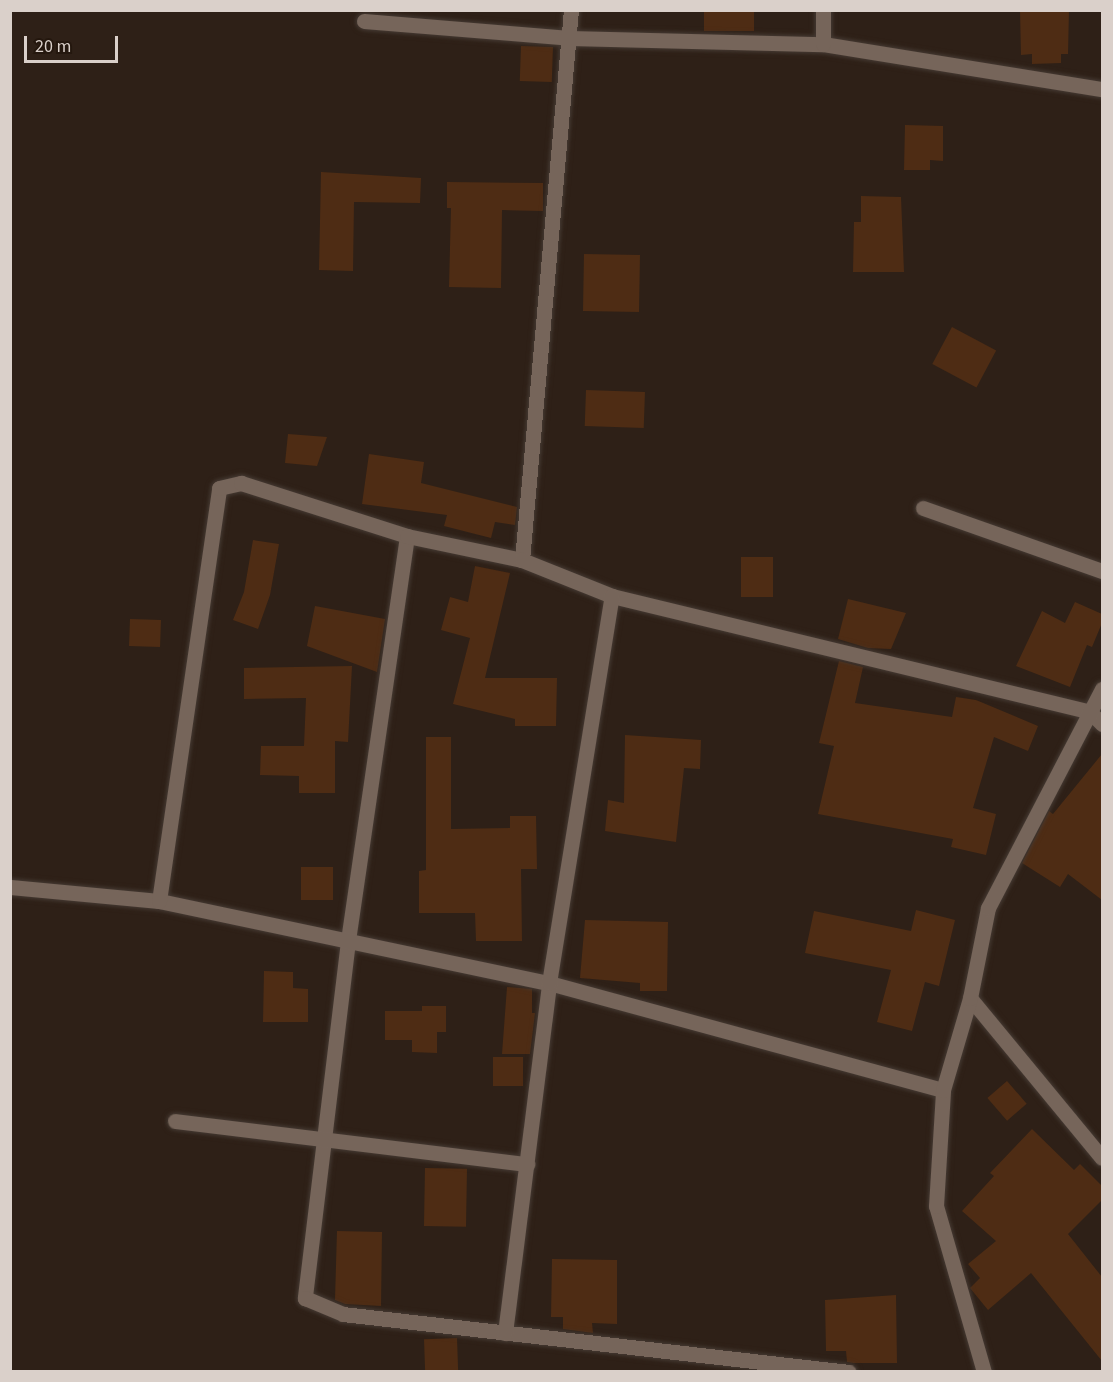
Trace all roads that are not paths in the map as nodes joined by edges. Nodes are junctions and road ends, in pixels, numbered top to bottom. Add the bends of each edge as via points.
1 (570, 10) edge
2 (824, 10) edge
3 (364, 21) dead end
4 (569, 38) junction
5 (823, 44) junction
6 (1102, 89) edge
7 (923, 508) dead end
8 (407, 536) junction
9 (522, 561) junction
10 (1102, 571) edge
11 (612, 596) junction
12 (1102, 689) edge
13 (1090, 712) junction
14 (1102, 724) edge
15 (10, 887) edge
16 (159, 901) junction
17 (348, 941) junction
18 (549, 983) junction
19 (970, 998) junction
20 (943, 1090) junction
21 (175, 1121) dead end
22 (324, 1138) junction
23 (1102, 1158) edge
24 (526, 1164) junction
25 (505, 1333) junction
26 (849, 1371) edge
27 (984, 1371) edge

1 - 4 street
2 - 5 street
3 - 4 street
4 - 5 street
4 - 9 street
5 - 6 street
7 - 10 street
8 - 9 street
8 - 16 street via 241,483 219,488
8 - 17 street
9 - 11 street
11 - 13 street
11 - 18 street
12 - 13 street
13 - 14 street
13 - 19 street via 988,908
15 - 16 street
16 - 17 street
17 - 18 street
17 - 22 street
18 - 20 street
18 - 24 street
19 - 20 street
19 - 23 street
20 - 27 street via 936,1206
21 - 22 street
22 - 24 street
22 - 25 street via 305,1298 343,1314
24 - 25 street
25 - 26 street

